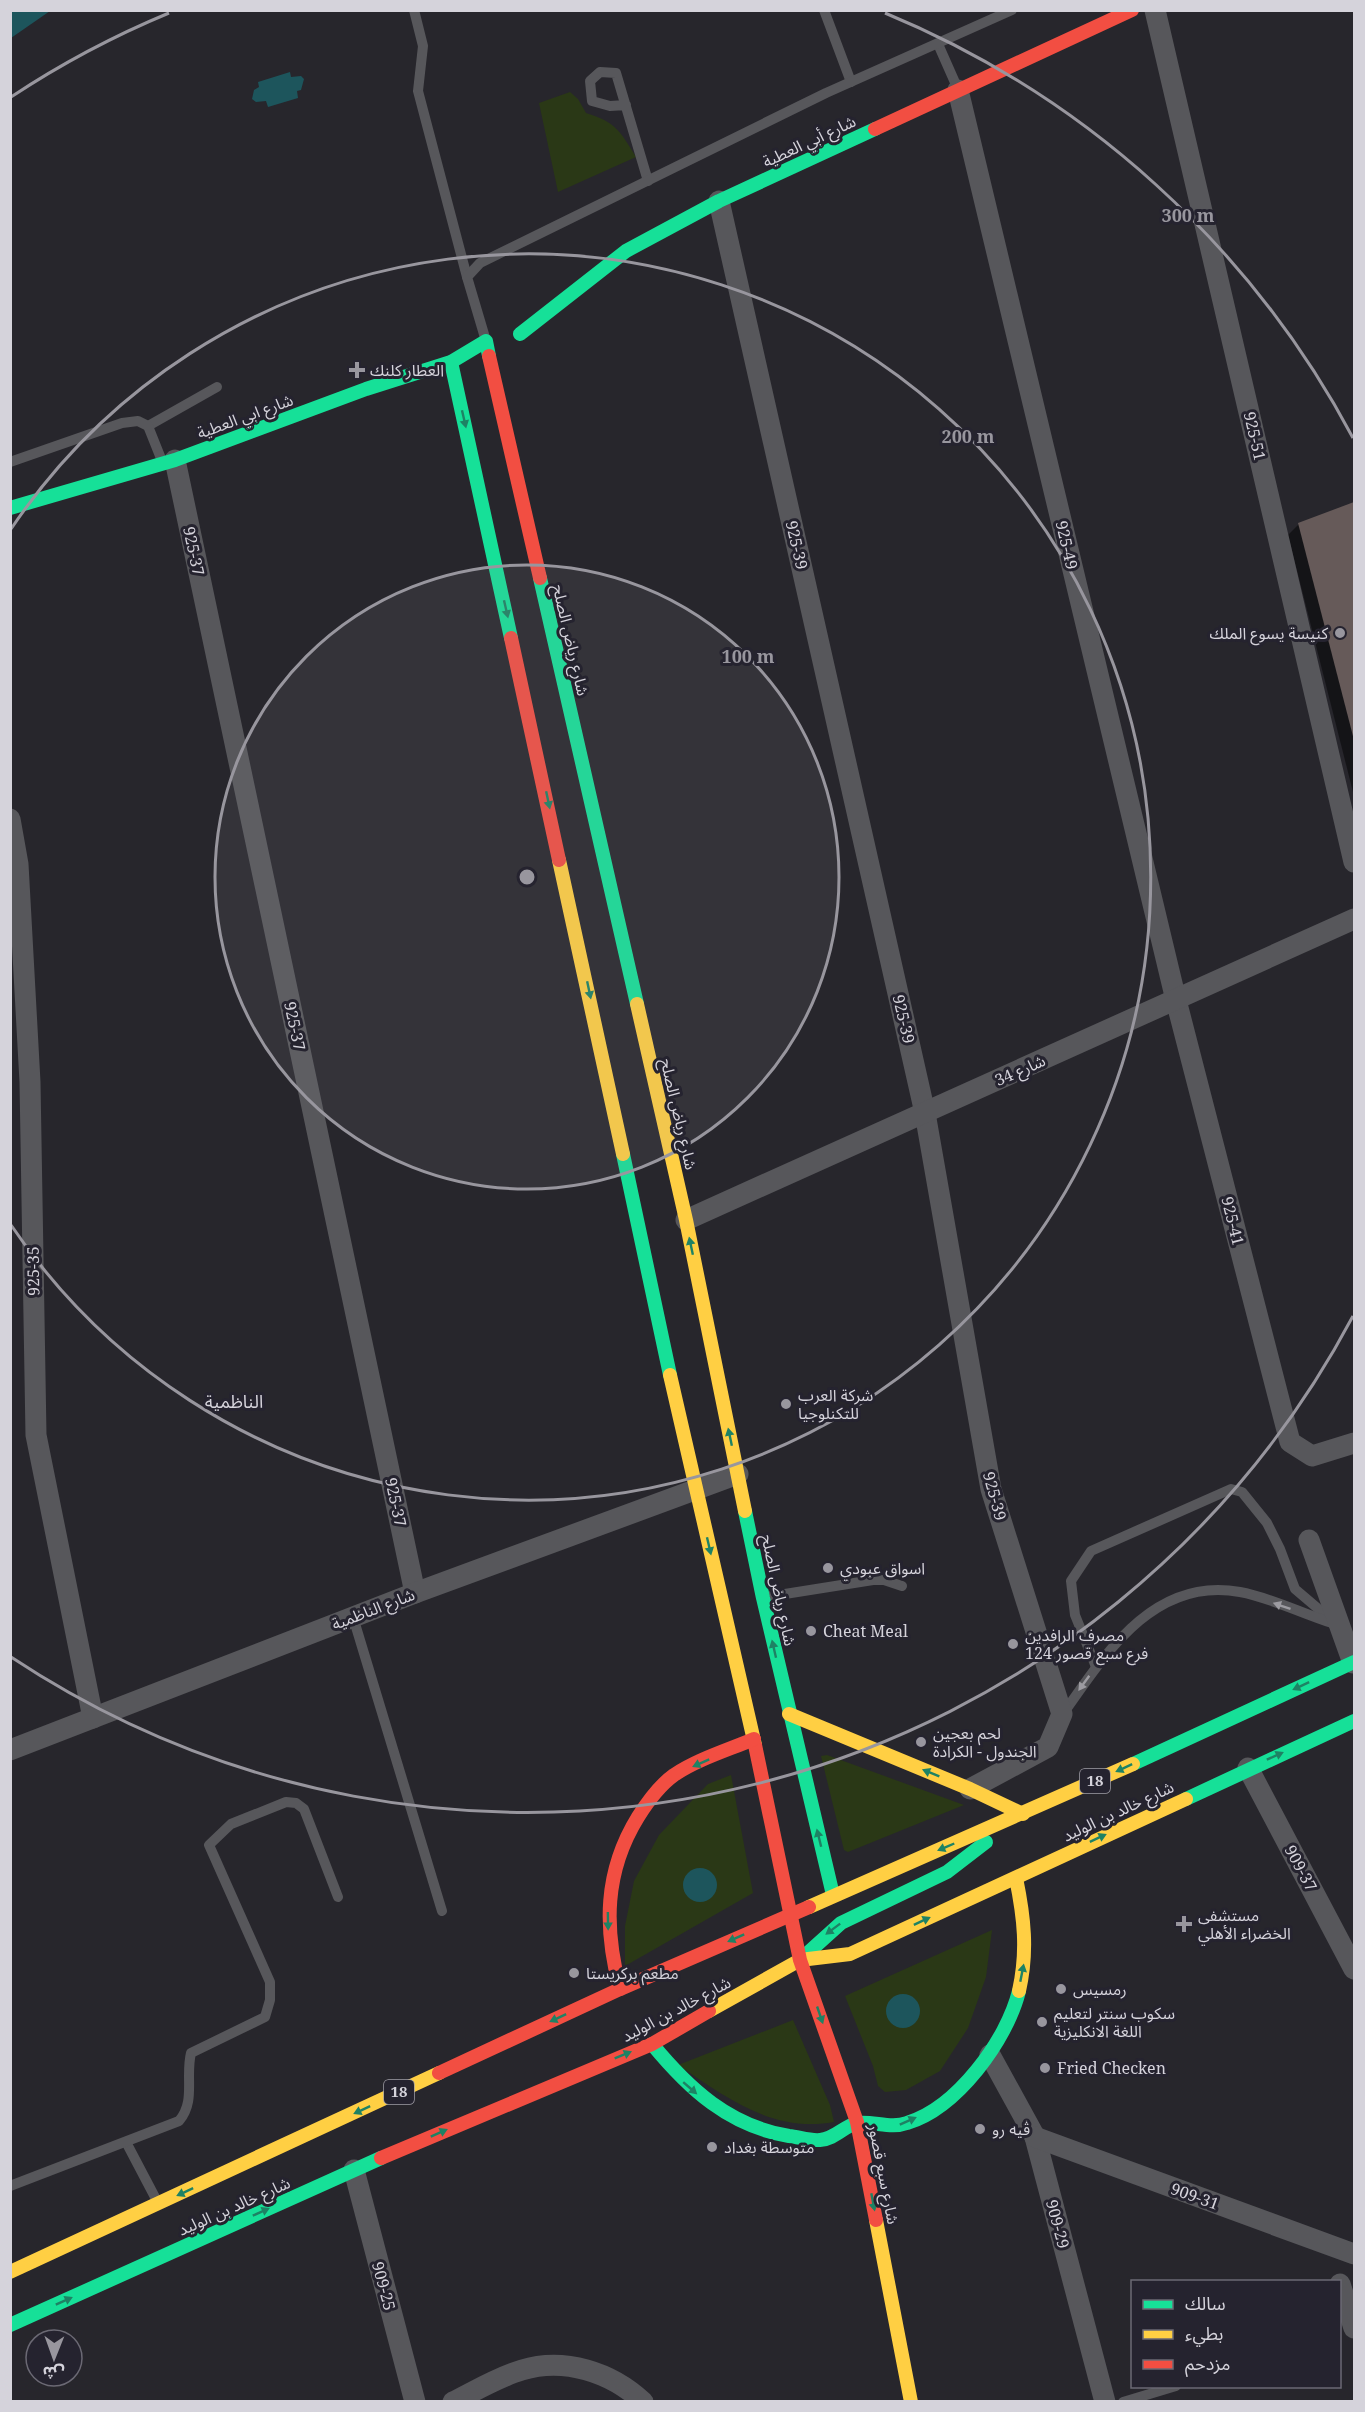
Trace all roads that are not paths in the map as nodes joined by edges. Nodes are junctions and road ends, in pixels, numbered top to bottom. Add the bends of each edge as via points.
1 (414, 10) edge
2 (824, 10) edge
3 (1012, 10) edge
4 (1132, 10) edge
5 (1155, 10) edge
6 (938, 44) junction
7 (851, 82) junction
8 (958, 90) junction
9 (626, 105) dead end
10 (648, 181) junction
11 (719, 201) junction
12 (467, 277) junction
13 (520, 334) dead end
14 (486, 341) junction
15 (451, 362) junction
16 (217, 387) dead end
17 (148, 426) junction
18 (169, 461) junction
19 (10, 462) edge
20 (10, 508) edge
21 (10, 819) edge
22 (1354, 862) edge
23 (1354, 920) edge
24 (1176, 1000) junction
25 (925, 1113) junction
26 (686, 1220) junction
27 (1354, 1443) edge
28 (738, 1474) junction
29 (695, 1489) junction
30 (1309, 1540) dead end
31 (902, 1586) dead end
32 (415, 1593) junction
33 (763, 1598) junction
34 (354, 1617) junction
35 (1338, 1626) junction
36 (1354, 1662) edge
37 (1096, 1667) junction
38 (789, 1714) junction
39 (1062, 1714) junction
40 (93, 1718) junction
41 (1354, 1721) edge
42 (754, 1739) junction
43 (10, 1750) edge
44 (1248, 1768) junction
45 (970, 1789) junction
46 (1023, 1814) junction
47 (1006, 1822) junction
48 (1016, 1878) junction
49 (833, 1895) junction
50 (338, 1897) dead end
51 (873, 1910) junction
52 (442, 1911) dead end
53 (789, 1914) junction
54 (891, 1935) junction
55 (797, 1940) junction
56 (800, 1960) junction
57 (1354, 1969) edge
58 (620, 1989) junction
59 (652, 2044) junction
60 (990, 2055) junction
61 (857, 2122) junction
62 (1035, 2137) junction
63 (126, 2142) junction
64 (354, 2170) junction
65 (10, 2186) edge
66 (159, 2204) junction
67 (1326, 2244) junction
68 (1354, 2254) edge
69 (10, 2272) edge
70 (1338, 2280) edge
71 (1341, 2288) edge
72 (10, 2325) edge
73 (1354, 2328) edge
74 (1169, 2388) edge
75 (415, 2402) edge
76 (453, 2402) edge
77 (643, 2402) edge
78 (911, 2402) edge
79 (1106, 2402) edge
80 (1123, 2402) edge

1 - 12 lane via 423,46 418,91
2 - 7 lane
3 - 6 lane
4 - 8 street, شارع أبي العطية
5 - 22 street, 925-51
6 - 7 lane
6 - 8 lane
7 - 10 lane
8 - 11 street, شارع أبي العطية
8 - 24 street, 925-49
9 - 10 lane
10 - 12 lane via 480,263
11 - 13 street, شارع أبي العطية via 626,252
11 - 25 street, 925-39
12 - 14 lane
14 - 15 street, شارع ابي العطية
14 - 26 street, شارع رياض الصلح via 553,659
15 - 18 street, شارع ابي العطية
15 -> 29 street via 524,667
16 - 17 lane
17 - 18 lane
17 - 19 lane via 138,421 122,423
18 - 20 street, شارع ابي العطية
18 - 32 street, 925-37
21 - 40 street, 925-35 via 18,864 30,1082 36,1435
23 - 24 street, شارع 34
24 - 25 street, شارع 34
24 - 27 street, 925-41 via 1290,1443 1312,1456
25 - 26 street, شارع 34
25 - 39 street, 925-39 via 991,1489
28 -> 26 street, شارع رياض الصلح
28 - 29 street, شارع الناظمية
28 - 33 street, شارع رياض الصلح
29 - 32 street, شارع الناظمية
29 -> 42 street
30 - 35 street
31 - 33 lane via 873,1580
32 - 34 street, شارع الناظمية
38 -> 33 street, شارع رياض الصلح
34 - 40 street, شارع الناظمية
34 - 52 lane
35 - 36 street
35 -> 37 lane via 1240,1592 1202,1591 1168,1601 1132,1625
35 - 37 lane via 1295,1589 1267,1523 1242,1492 1231,1489 1091,1551 1071,1581 1075,1615
36 -> 46 street, شارع خالد بن الوليد / 18
37 -> 39 lane
45 -> 38 street
49 -> 38 street, شارع رياض الصلح
39 - 45 street via 1048,1747
40 - 43 street, شارع الناظمية
44 -> 41 street, شارع خالد بن الوليد
42 - 53 street
42 -> 58 street via 676,1773 633,1823 619,1852 608,1898 609,1951
48 -> 44 street, شارع خالد بن الوليد
44 - 57 street, 909-37
45 - 46 street
46 - 47 street, شارع خالد بن الوليد / 18
47 -> 49 street, شارع خالد بن الوليد / 18
47 - 51 street via 974,1854 947,1872
54 -> 48 street, شارع خالد بن الوليد
60 -> 48 street via 1012,2014 1023,1970 1025,1923
49 - 53 street, شارع خالد بن الوليد / 18
49 - 55 street
50 - 63 lane via 304,1809 296,1803 286,1802 231,1824 209,1845 270,1982 270,2000 265,2017 191,2053 187,2070 188,2111 179,2121
51 - 54 street via 864,1923 867,1931 873,1936
51 -> 56 street via 828,1932
53 - 55 street, شارع سبع قصور
53 -> 58 street, شارع خالد بن الوليد / 18
54 - 56 street, شارع خالد بن الوليد via 850,1954
55 - 56 street, شارع سبع قصور
55 - 59 street via 677,2017
56 - 59 street, شارع خالد بن الوليد
56 -> 61 street, شارع سبع قصور
58 -> 66 street, شارع خالد بن الوليد / 18
59 -> 61 street via 677,2076 708,2103 744,2124 783,2136 824,2140
64 -> 59 street, شارع خالد بن الوليد
61 -> 60 street via 901,2125 935,2108 965,2084
60 - 62 street, 909-29
61 -> 78 street, شارع سبع قصور
62 - 67 street, 909-31
62 - 79 street, 909-29
63 - 65 lane
63 - 66 lane
72 -> 64 street, شارع خالد بن الوليد
64 - 75 street, 909-25
66 - 69 street, شارع خالد بن الوليد / 18
67 - 68 street, 909-31
67 - 70 street
71 - 73 street
74 - 80 lane
76 - 77 street via 521,2370 542,2366 588,2369 624,2384

